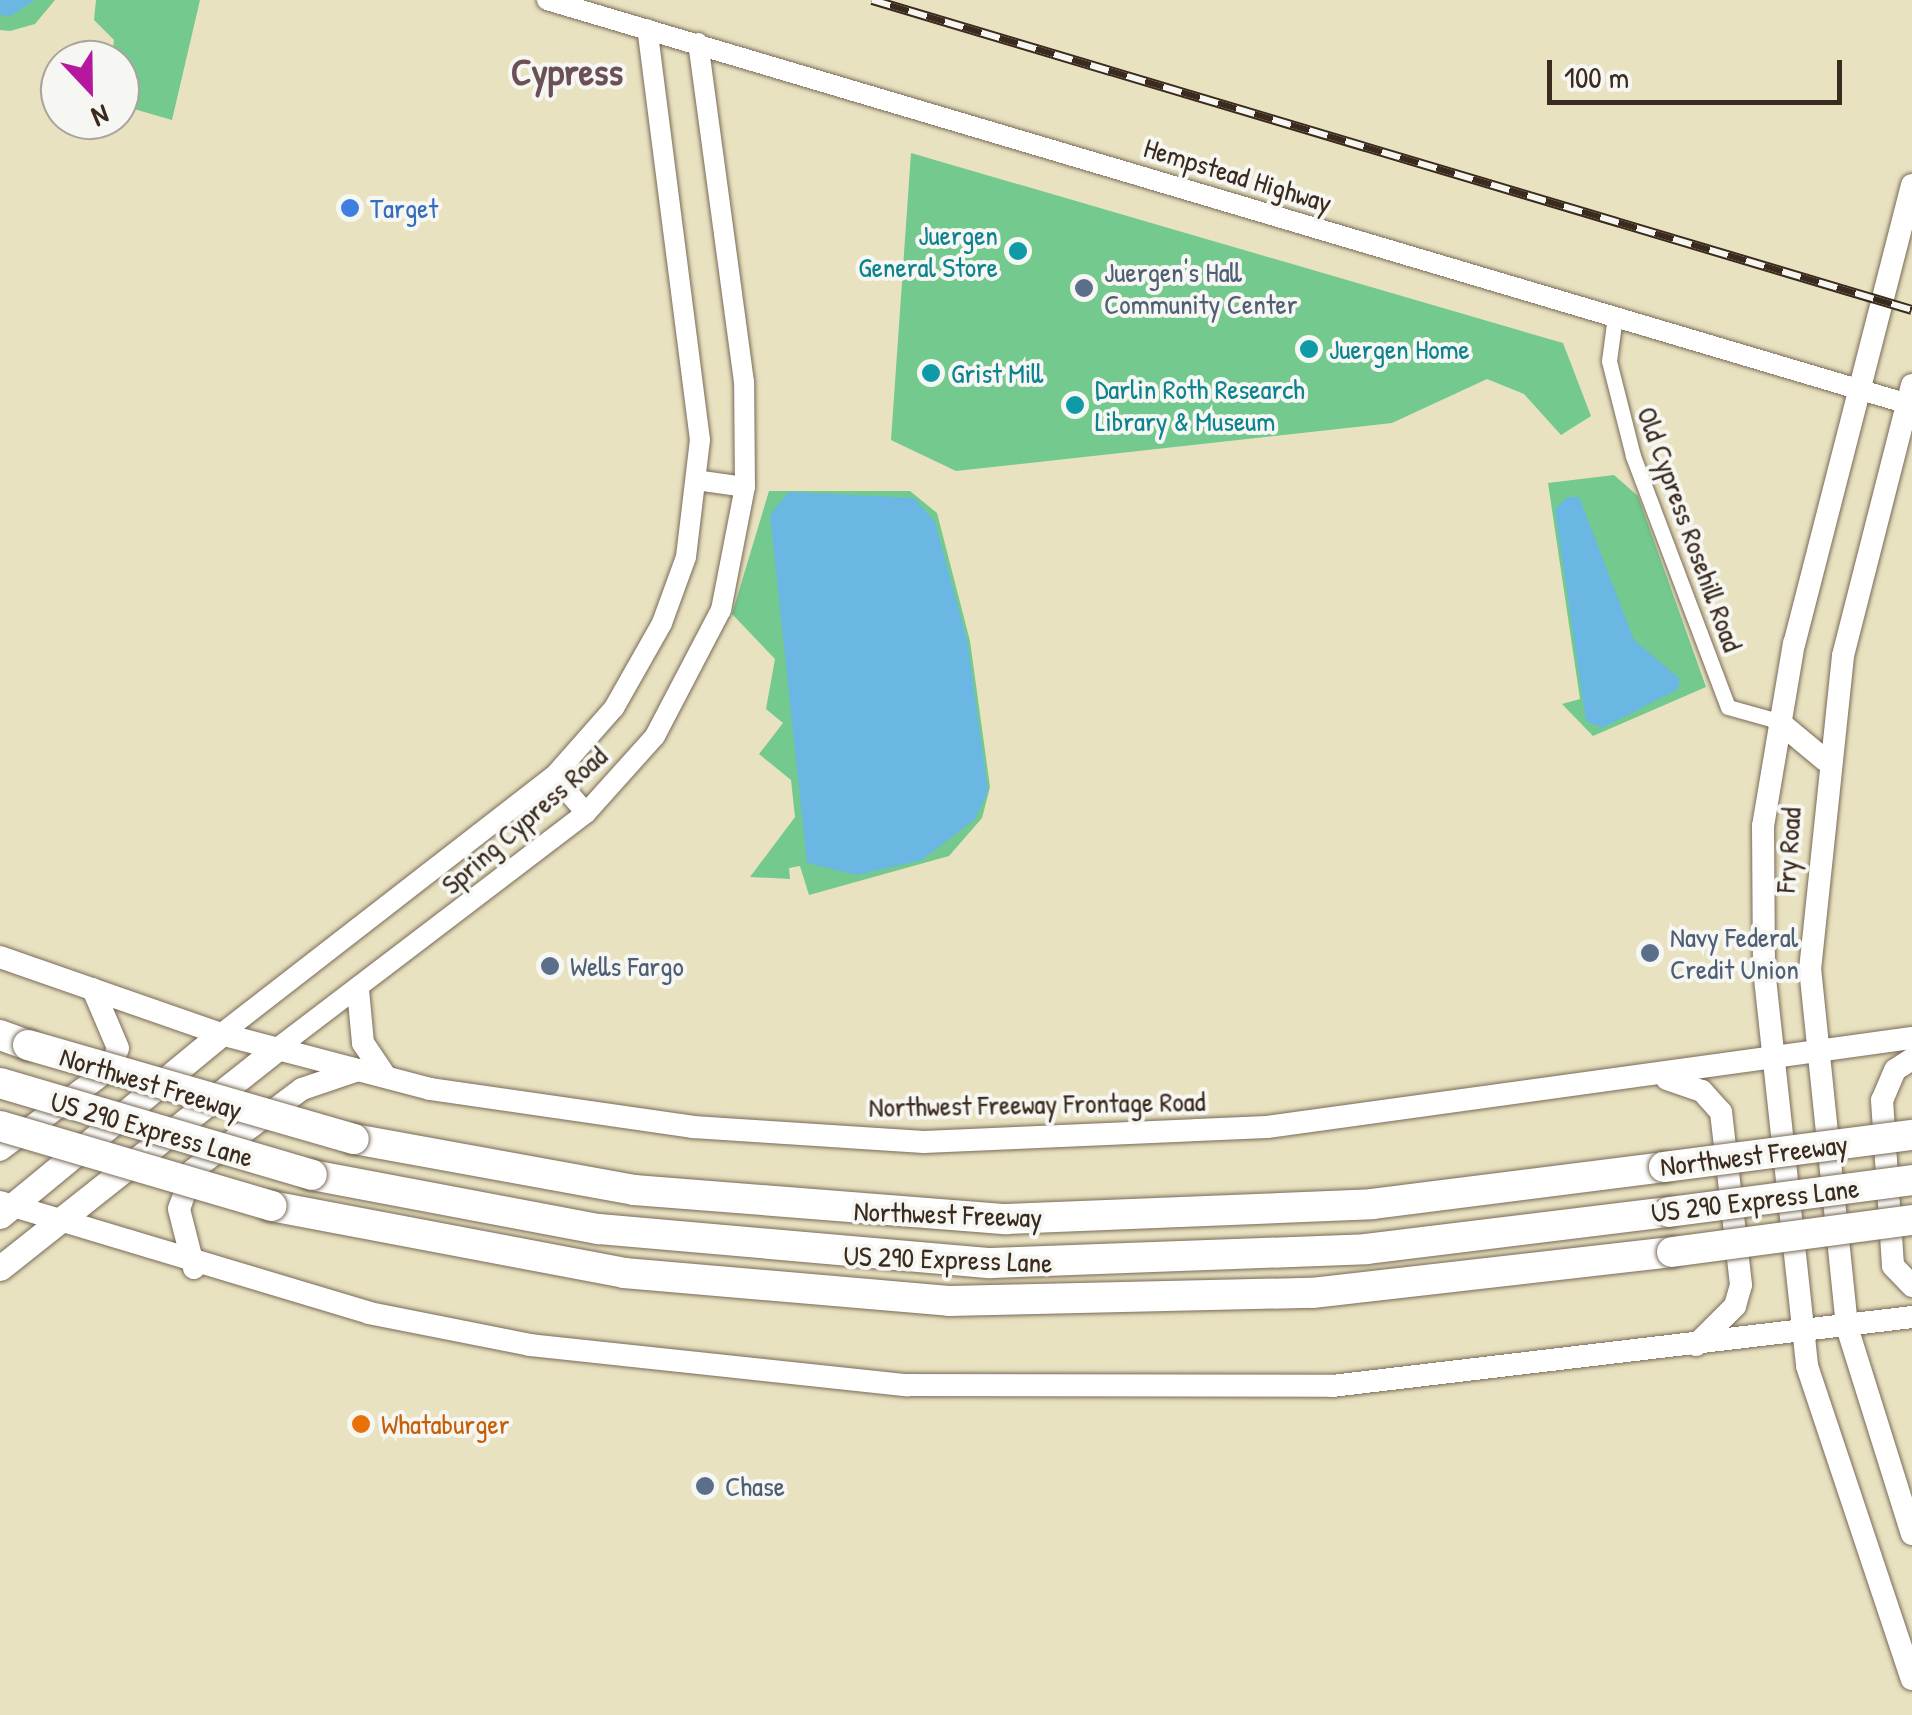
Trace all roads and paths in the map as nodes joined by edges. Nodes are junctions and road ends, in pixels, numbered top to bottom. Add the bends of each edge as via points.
1 (548, 0) edge
2 (647, 28) junction
3 (698, 43) junction
4 (1912, 184) edge
5 (1616, 316) junction
6 (1854, 385) junction
7 (1910, 398) edge
8 (696, 480) junction
9 (745, 487) junction
10 (1778, 721) junction
11 (1825, 760) junction
12 (554, 776) junction
13 (586, 814) junction
14 (0, 957) edge
15 (93, 989) junction
16 (358, 990) junction
17 (221, 1034) junction
18 (1912, 1038) edge
19 (14, 1040) edge
20 (275, 1050) junction
21 (1816, 1051) junction
22 (1775, 1056) junction
23 (1912, 1059) edge
24 (361, 1069) junction
25 (385, 1076) junction
26 (1661, 1078) junction
27 (0, 1083) edge
28 (0, 1126) edge
29 (1912, 1135) edge
30 (0, 1150) edge
31 (1912, 1180) edge
32 (4, 1208) edge
33 (60, 1220) junction
34 (1912, 1220) edge
35 (0, 1268) edge
36 (194, 1268) junction
37 (1912, 1286) edge
38 (1912, 1317) edge
39 (1847, 1327) junction
40 (1802, 1331) junction
41 (1696, 1345) junction
42 (1912, 1534) edge
43 (1912, 1679) edge

1 - 2 street, Hempstead Highway
2 - 3 street, Hempstead Highway
2 - 8 street, Spring Cypress Road via 696,404
3 - 5 street, Hempstead Highway
3 - 9 street, Spring Cypress Road via 744,382
4 - 6 main road, Fry Road
5 - 6 street, Hempstead Highway
5 - 10 street, Old Cypress Rosehill Road via 1609,361 1633,456 1728,707
6 - 7 street, Hempstead Highway
6 - 10 main road, Fry Road
7 - 11 main road, Fry Road
8 - 9 street
8 - 12 street, Spring Cypress Road via 686,557 662,623 614,708
9 - 13 street, Spring Cypress Road via 734,568 707,643 654,736
10 - 11 main road
10 - 22 main road, Fry Road via 1763,826
11 - 21 main road, Fry Road via 1810,968
12 - 13 street
12 - 17 street, Spring Cypress Road
13 - 16 street, Spring Cypress Road
14 - 15 main road, Northwest Freeway Frontage Road
15 - 17 main road, Northwest Freeway Frontage Road
15 - 30 main road via 118,1048 110,1068
16 - 20 street, Spring Cypress Road
16 - 25 main road via 363,1043
17 - 20 main road, Northwest Freeway Frontage Road
17 - 32 main road, Spring Cypress Road
18 - 21 main road, Northwest Freeway Frontage Road
19 - 29 highway, Northwest Freeway, bridge via 354,1139 634,1190 1006,1219 1372,1204
20 - 24 main road, Northwest Freeway Frontage Road
20 - 33 main road, Spring Cypress Road
21 - 22 main road, Northwest Freeway Frontage Road
21 - 39 main road, Fry Road
22 - 26 main road, Northwest Freeway Frontage Road
22 - 40 main road, Fry Road
23 - 37 main road via 1894,1070 1882,1100 1894,1266
24 - 25 main road, Northwest Freeway Frontage Road
24 - 36 main road via 302,1089 193,1170 179,1209
25 - 26 main road, Northwest Freeway Frontage Road via 693,1127 924,1142 1267,1128
26 - 41 main road via 1702,1091 1720,1112 1741,1285 1735,1306
27 - 31 highway, US 290 Express Lane, bridge via 312,1175 599,1229 991,1262 1366,1249
28 - 34 highway, bridge via 272,1206 624,1273 967,1302 1312,1293
32 - 33 main road
33 - 35 main road, Spring Cypress Road
33 - 36 main road
36 - 41 main road via 530,1346 907,1385 1332,1386
38 - 39 main road
39 - 40 main road
39 - 42 main road, Fry Road
40 - 41 main road
40 - 43 main road, Fry Road via 1827,1436

